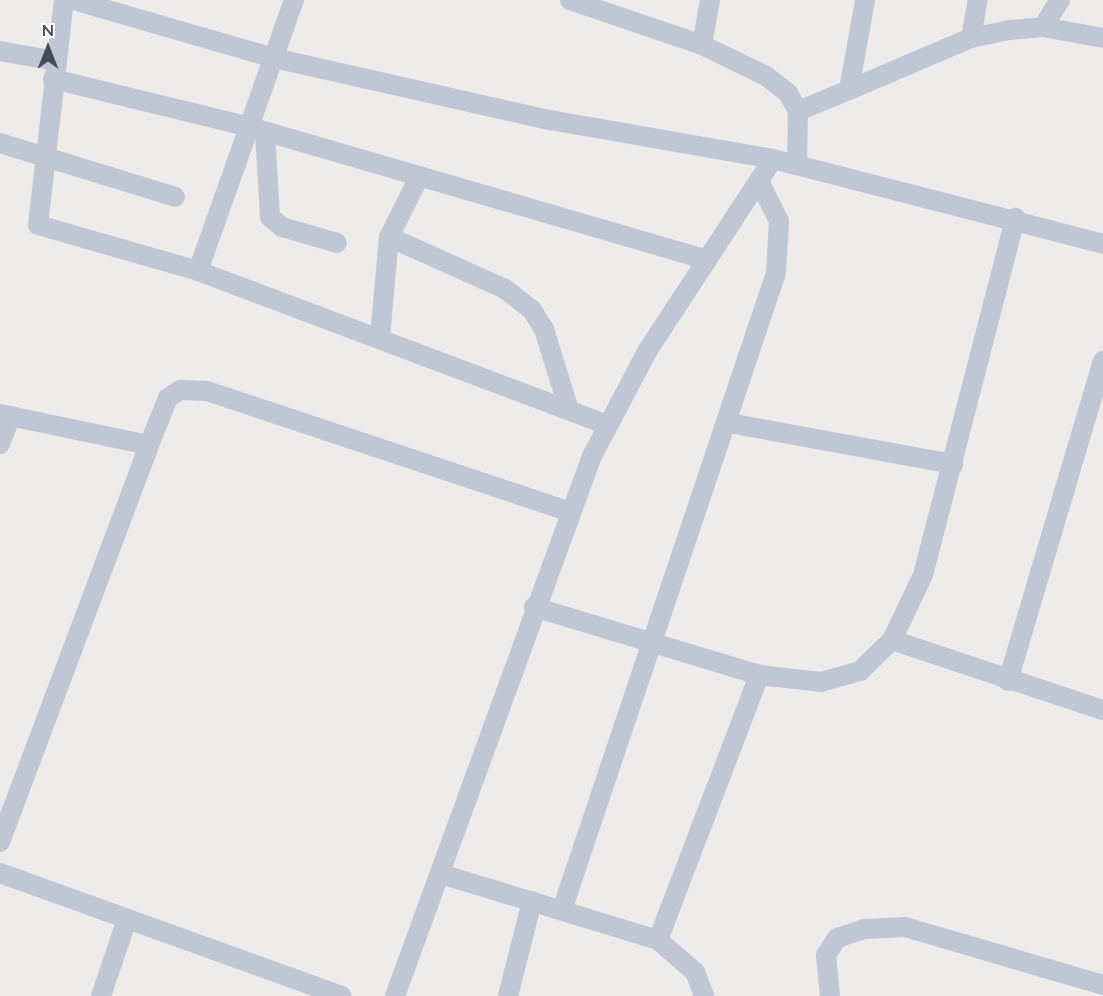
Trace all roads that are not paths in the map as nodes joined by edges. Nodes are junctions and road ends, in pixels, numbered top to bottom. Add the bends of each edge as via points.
1 (64, 0) edge
2 (73, 0) edge
3 (294, 0) edge
4 (710, 0) edge
5 (865, 0) edge
6 (978, 0) edge
7 (1060, 0) edge
8 (578, 1) edge
9 (1043, 27) junction
10 (971, 38) junction
11 (1103, 38) edge
12 (702, 45) junction
13 (0, 51) edge
14 (274, 58) junction
15 (54, 70) junction
16 (849, 90) junction
17 (798, 111) junction
18 (257, 129) junction
19 (0, 143) edge
20 (42, 159) junction
21 (773, 159) junction
22 (796, 165) junction
23 (418, 179) junction
24 (759, 181) junction
25 (175, 197) dead end
26 (1015, 218) junction
27 (389, 237) junction
28 (337, 243) dead end
29 (1103, 244) edge
30 (706, 260) junction
31 (198, 271) junction
32 (380, 338) junction
33 (1102, 367) edge
34 (568, 407) junction
35 (5, 415) edge
36 (729, 423) junction
37 (608, 425) junction
38 (0, 444) edge
39 (149, 445) junction
40 (953, 464) junction
41 (570, 512) junction
42 (534, 608) junction
43 (892, 640) junction
44 (653, 643) junction
45 (759, 675) junction
46 (1008, 681) junction
47 (1103, 710) edge
48 (0, 842) edge
49 (0, 873) edge
50 (441, 874) junction
51 (532, 901) junction
52 (562, 910) junction
53 (127, 919) junction
54 (658, 940) junction
55 (1103, 985) edge
56 (101, 996) edge
57 (342, 996) edge
58 (395, 996) edge
59 (507, 996) edge
60 (704, 996) edge
61 (830, 996) edge

1 - 15 street
2 - 14 street
3 - 14 street
4 - 12 street
5 - 16 street
6 - 10 street
7 - 9 street
8 - 12 street
9 - 10 street
9 - 11 street
10 - 16 street
12 - 17 street via 766,76 788,93
13 - 15 street
14 - 18 street
14 - 21 street via 549,120
15 - 18 street
15 - 20 street
16 - 17 street
17 - 22 street
18 - 23 street
18 - 28 street via 270,217 282,227
18 - 31 street
19 - 20 street
20 - 25 street
20 - 31 street via 38,225
21 - 22 street
21 - 24 street
22 - 26 street
23 - 27 street
23 - 30 street
24 - 30 street
24 - 36 street via 772,202 780,242 776,273
26 - 29 street
26 - 40 street
27 - 32 street
27 - 34 street via 505,289 532,310 544,329
30 - 37 street via 648,350
31 - 32 street
32 - 34 street
33 - 46 street
34 - 37 street
35 - 38 street
35 - 39 street
36 - 40 street
36 - 44 street
37 - 41 street
39 - 41 street via 168,398 180,390 207,391
39 - 48 street
40 - 43 street via 922,575
41 - 42 street
42 - 44 street
42 - 50 street
43 - 45 street via 860,671 842,680
43 - 46 street
44 - 45 street
44 - 52 street
45 - 54 street
46 - 47 street
49 - 53 street
50 - 51 street
50 - 58 street
51 - 52 street
51 - 59 street
52 - 54 street
53 - 56 street
53 - 57 street
54 - 60 street via 695,972
55 - 61 street via 936,933 885,928 837,938 826,955

